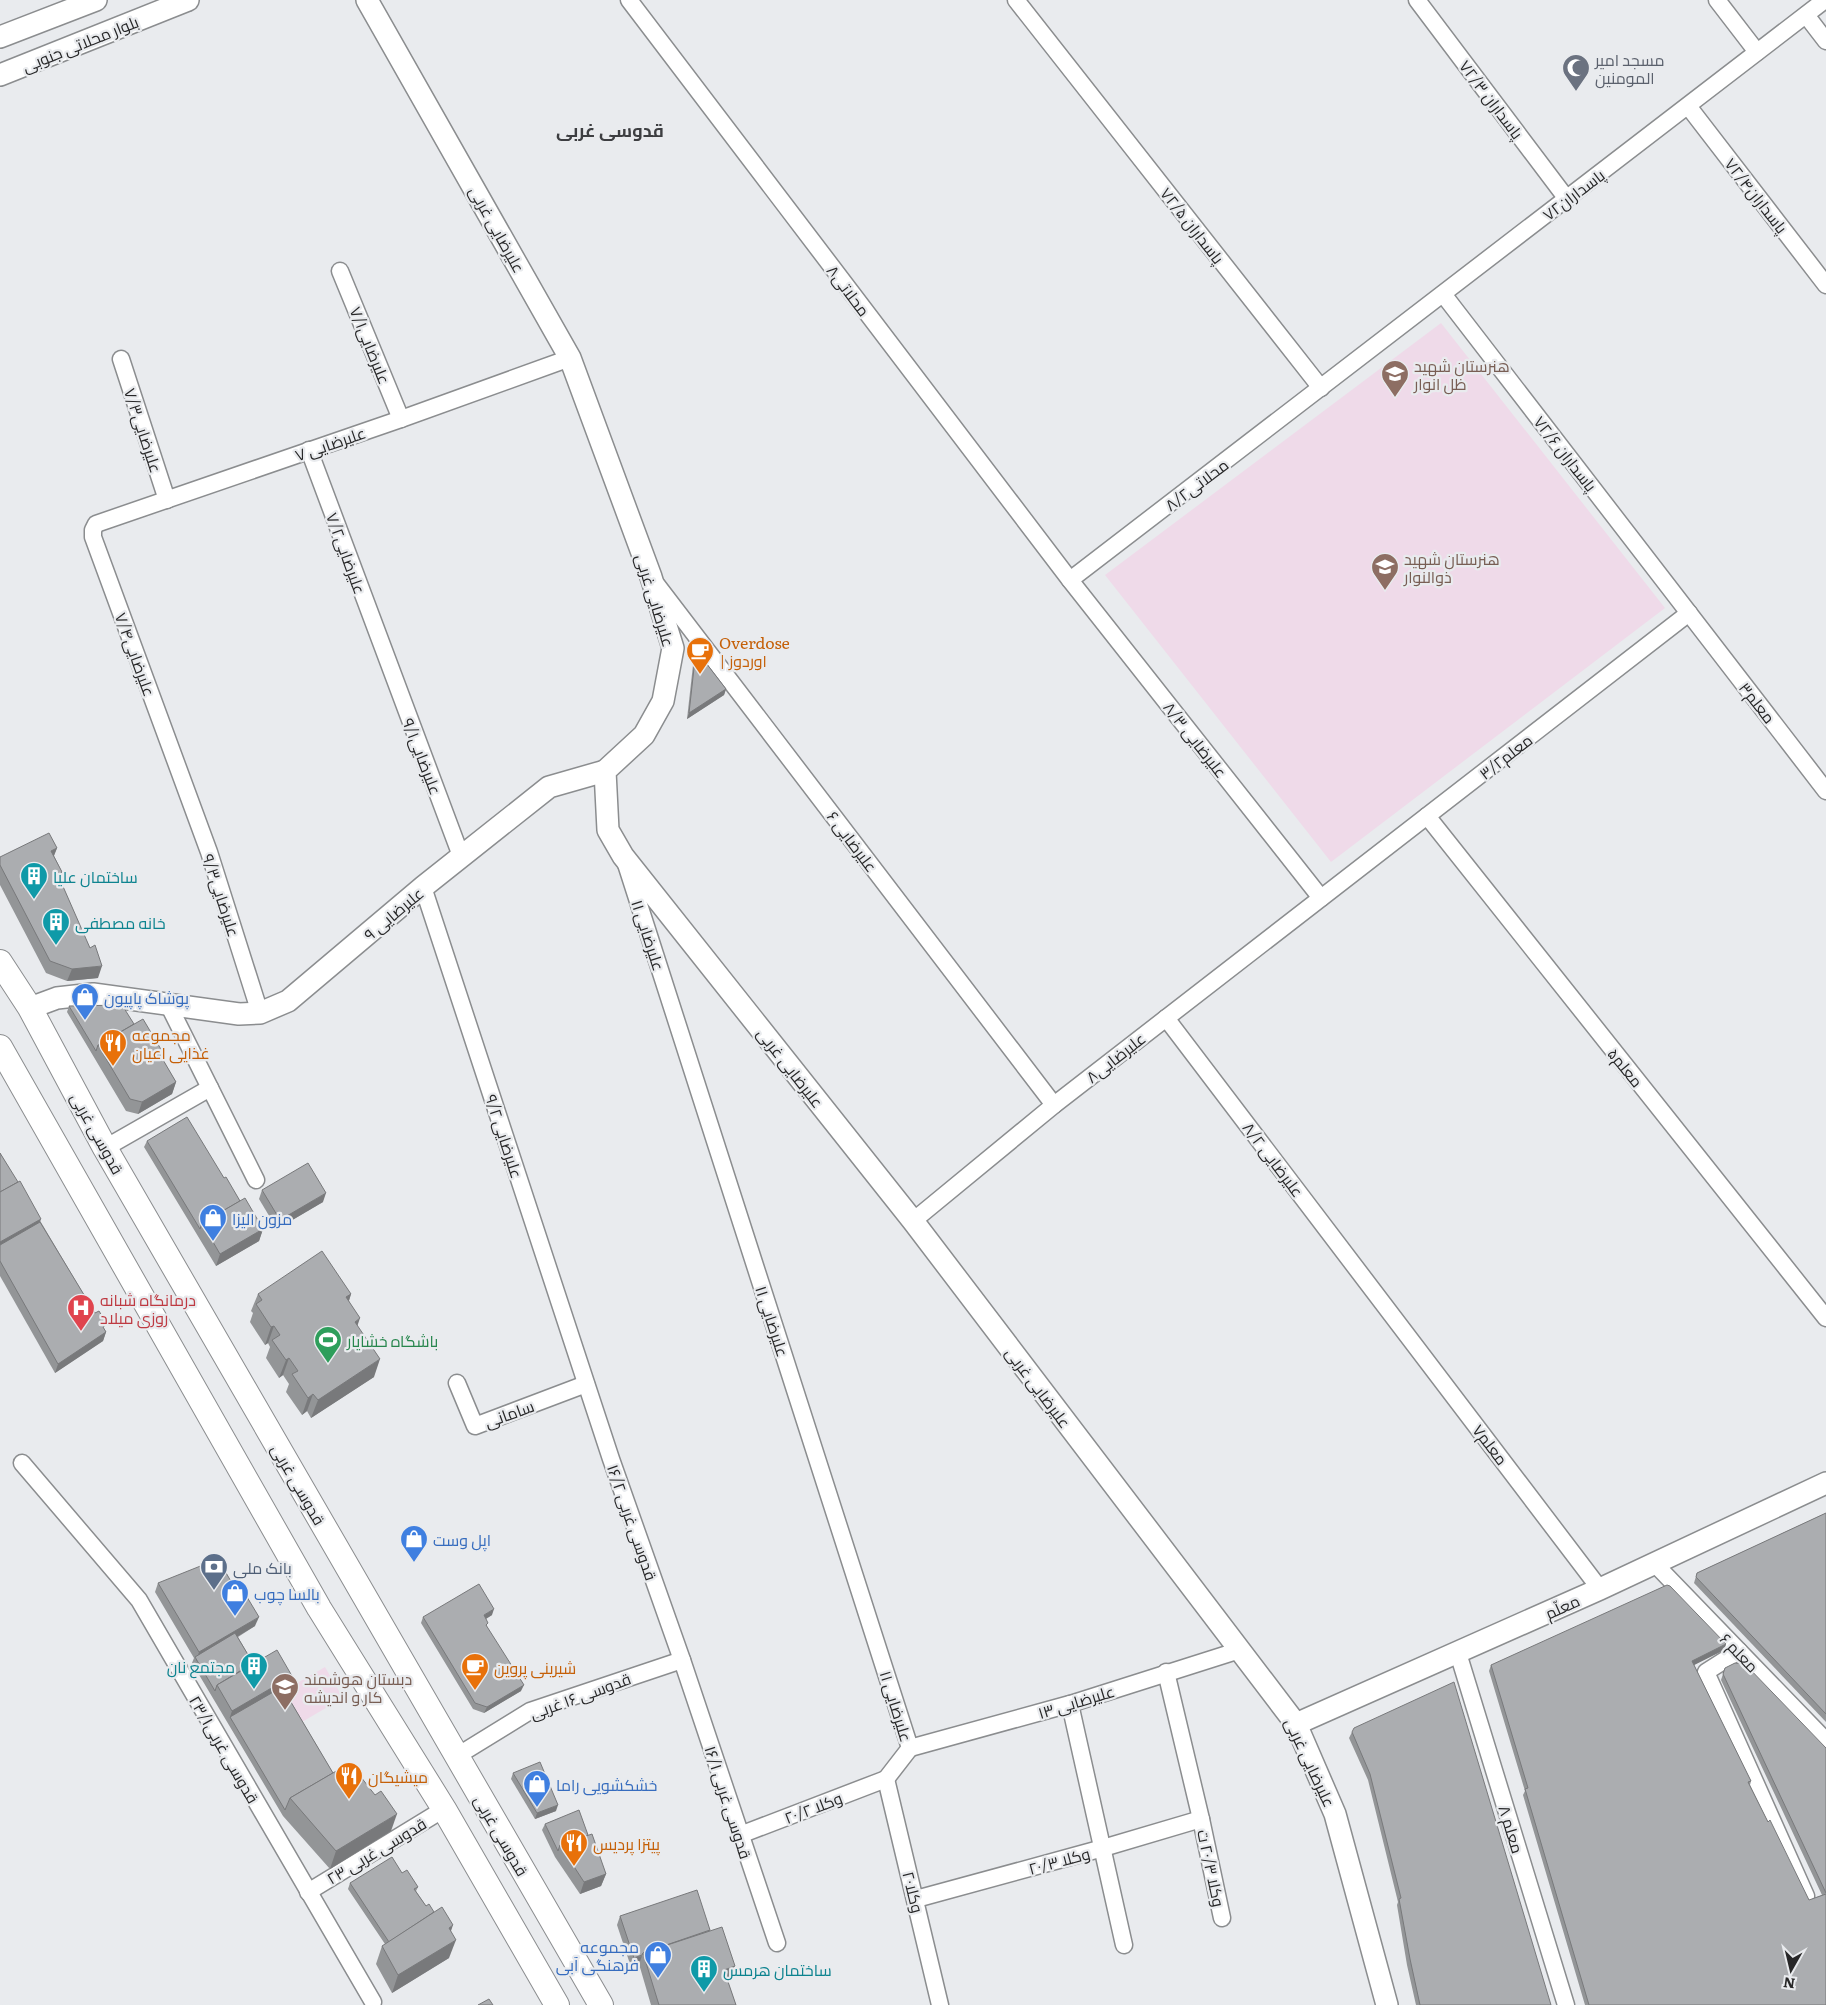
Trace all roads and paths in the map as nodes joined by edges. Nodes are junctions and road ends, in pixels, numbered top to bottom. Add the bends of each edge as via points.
1 (96, 0) edge
2 (188, 0) edge
3 (367, 0) edge
4 (382, 0) edge
5 (629, 0) edge
6 (1016, 0) edge
7 (1417, 0) edge
8 (1717, 0) edge
9 (1825, 0) edge
10 (1806, 15) junction
11 (0, 37) edge
12 (1826, 41) edge
13 (1757, 52) junction
14 (0, 75) edge
15 (417, 85) junction
16 (1688, 106) junction
17 (1567, 199) junction
18 (340, 272) dead end
19 (1826, 285) edge
20 (1443, 294) junction
21 (570, 358) junction
22 (121, 359) dead end
23 (1321, 388) junction
24 (401, 419) junction
25 (309, 450) junction
26 (167, 500) junction
27 (93, 530) joint
28 (651, 577) junction
29 (1070, 580) junction
30 (1689, 613) junction
31 (386, 656) joint
32 (605, 771) junction
33 (181, 778) joint
34 (1826, 791) edge
35 (1427, 816) junction
36 (461, 856) junction
37 (623, 856) junction
38 (424, 887) junction
39 (1321, 898) junction
40 (0, 962) edge
41 (169, 1006) junction
42 (30, 1008) junction
43 (260, 1013) junction
44 (1166, 1018) junction
45 (0, 1047) edge
46 (210, 1088) junction
47 (1054, 1105) junction
48 (105, 1148) junction
49 (256, 1180) dead end
50 (913, 1221) junction
51 (1382, 1300) joint
52 (1826, 1318) edge
53 (457, 1383) dead end
54 (586, 1384) junction
55 (22, 1463) dead end
56 (1826, 1483) edge
57 (1654, 1563) junction
58 (1600, 1589) junction
59 (1240, 1650) junction
60 (1739, 1651) junction
61 (1458, 1653) junction
62 (682, 1660) junction
63 (1166, 1672) junction
64 (1070, 1704) junction
65 (1296, 1724) junction
66 (1826, 1741) edge
67 (910, 1748) junction
68 (457, 1756) junction
69 (886, 1779) junction
70 (444, 1809) junction
71 (1201, 1819) junction
72 (740, 1835) junction
73 (1103, 1848) junction
74 (308, 1892) junction
75 (916, 1899) junction
76 (1810, 1905) edge
77 (1222, 1918) dead end
78 (777, 1943) dead end
79 (1124, 1945) dead end
80 (374, 2002) dead end
81 (556, 2005) edge
82 (601, 2005) edge
83 (940, 2005) edge
84 (1387, 2005) edge
85 (1566, 2005) edge

1 - 11 street
2 - 14 street, بلوار محلاتی جنوبی
3 - 15 street, علیرضایی غربی
4 - 15 street, علیرضایی غربی
5 - 29 street, محلاتی۸
6 - 23 street, ۷۲/۵ پاسداران
7 - 17 street, ۷۲/۳ پاسداران
8 - 13 street
9 - 10 street, پاسداران۷۲
10 - 12 street
10 - 13 street, پاسداران۷۲
13 - 16 street, پاسداران۷۲
15 - 21 street, علیرضایی غربی
16 - 17 street, پاسداران۷۲
16 - 19 street, پاسداران۷۲/۴
17 - 20 street, پاسداران۷۲
18 - 24 street, علیرضایی۷/۱
20 - 23 street, پاسداران۷۲
20 - 30 street, ۷۲/۶ پاسداران
21 - 24 street, ۷ علیرضایی
21 - 28 street, علیرضایی غربی
22 - 26 street, علیرضایی۷/۳
23 - 29 street, محلاتی۸/۲
24 - 25 street, ۷ علیرضایی
25 - 26 street, ۷ علیرضایی
25 - 31 street, علیرضایی۷/۲
26 - 27 street, ۷ علیرضایی via 96,524
27 - 33 street, علیرضایی۷/۴
28 - 32 street, علیرضایی غربی via 673,648 663,701 644,735
28 - 47 street, ۶ علیرضایی
29 - 39 street, ۸/۳ علیرضایی
30 - 34 street, معلم۳
30 - 35 street, معلم۳/۲
31 - 36 street, علیرضایی۹/۱
32 - 36 street, ۹ علیرضایی via 549,786
32 - 37 street, علیرضایی غربی via 608,830
33 - 43 street, علیرضایی۹/۳ via 209,852
35 - 39 street, معلم۳/۲
35 - 52 street, معلم۵
36 - 38 street, ۹ علیرضایی
37 - 50 street, علیرضایی غربی
37 - 67 street, ۱۱ علیرضایی
38 - 43 street, ۹ علیرضایی via 288,1001
38 - 54 street, ۹/۲ علیرضایی
39 - 44 street, علیرضایی۸
40 - 42 main road, قدوسی غربی
41 - 42 street, ۹ علیرضایی via 93,994 57,998
41 - 43 street, ۹ علیرضایی via 239,1014
41 - 46 street
42 - 48 main road, قدوسی غربی
44 - 47 street, علیرضایی۸
44 - 51 street, علیرضایی ۸/۲
45 - 70 main road via 319,1608
46 - 48 street
46 - 49 street
47 - 50 street, علیرضایی۸
48 - 68 main road, قدوسی غربی
50 - 59 street, علیرضایی غربی
51 - 58 street, معلم۷
53 - 54 street, سامانی via 474,1426
54 - 62 street, ۱۶/۲ قدوسی غربی
55 - 74 street, قدوسی غربی۲۳/۱ via 139,1600
56 - 57 street, معلّم
57 - 58 street, معلّم
57 - 60 street, ۶ معلم
58 - 61 street, معلّم
59 - 63 street, ۱۳ علیرضایی
59 - 65 street, علیرضایی غربی
60 - 66 street, ۶ معلم
60 - 76 street via 1706,1672
61 - 65 street, معلّم
61 - 85 street, ۸ معلم
62 - 68 street, قدوسی ۱۶ غربی via 530,1711
62 - 72 street, ۱۶/۱ قدوسی غربی
63 - 64 street, ۱۳ علیرضایی
63 - 71 street, وکلا ۲۰/۳ ت
64 - 67 street, ۱۳ علیرضایی
64 - 73 street
65 - 84 street, علیرضایی غربی via 1335,1814
67 - 69 street, ۱۱ علیرضایی
68 - 82 main road, قدوسی غربی
69 - 72 street, وکلا ۲۰/۲
69 - 75 street, وکلا۲۰
70 - 74 street, ۲۳ قدوسی غربی
70 - 81 main road
71 - 73 street, وکلا ۲۰/۳
71 - 77 street, وکلا ۲۰/۳ ت
72 - 78 street, ۱۶/۱ قدوسی غربی
73 - 75 street, وکلا ۲۰/۳
73 - 79 street
74 - 80 street, قدوسی غربی۲۳/۱
75 - 83 street, وکلا۲۰

